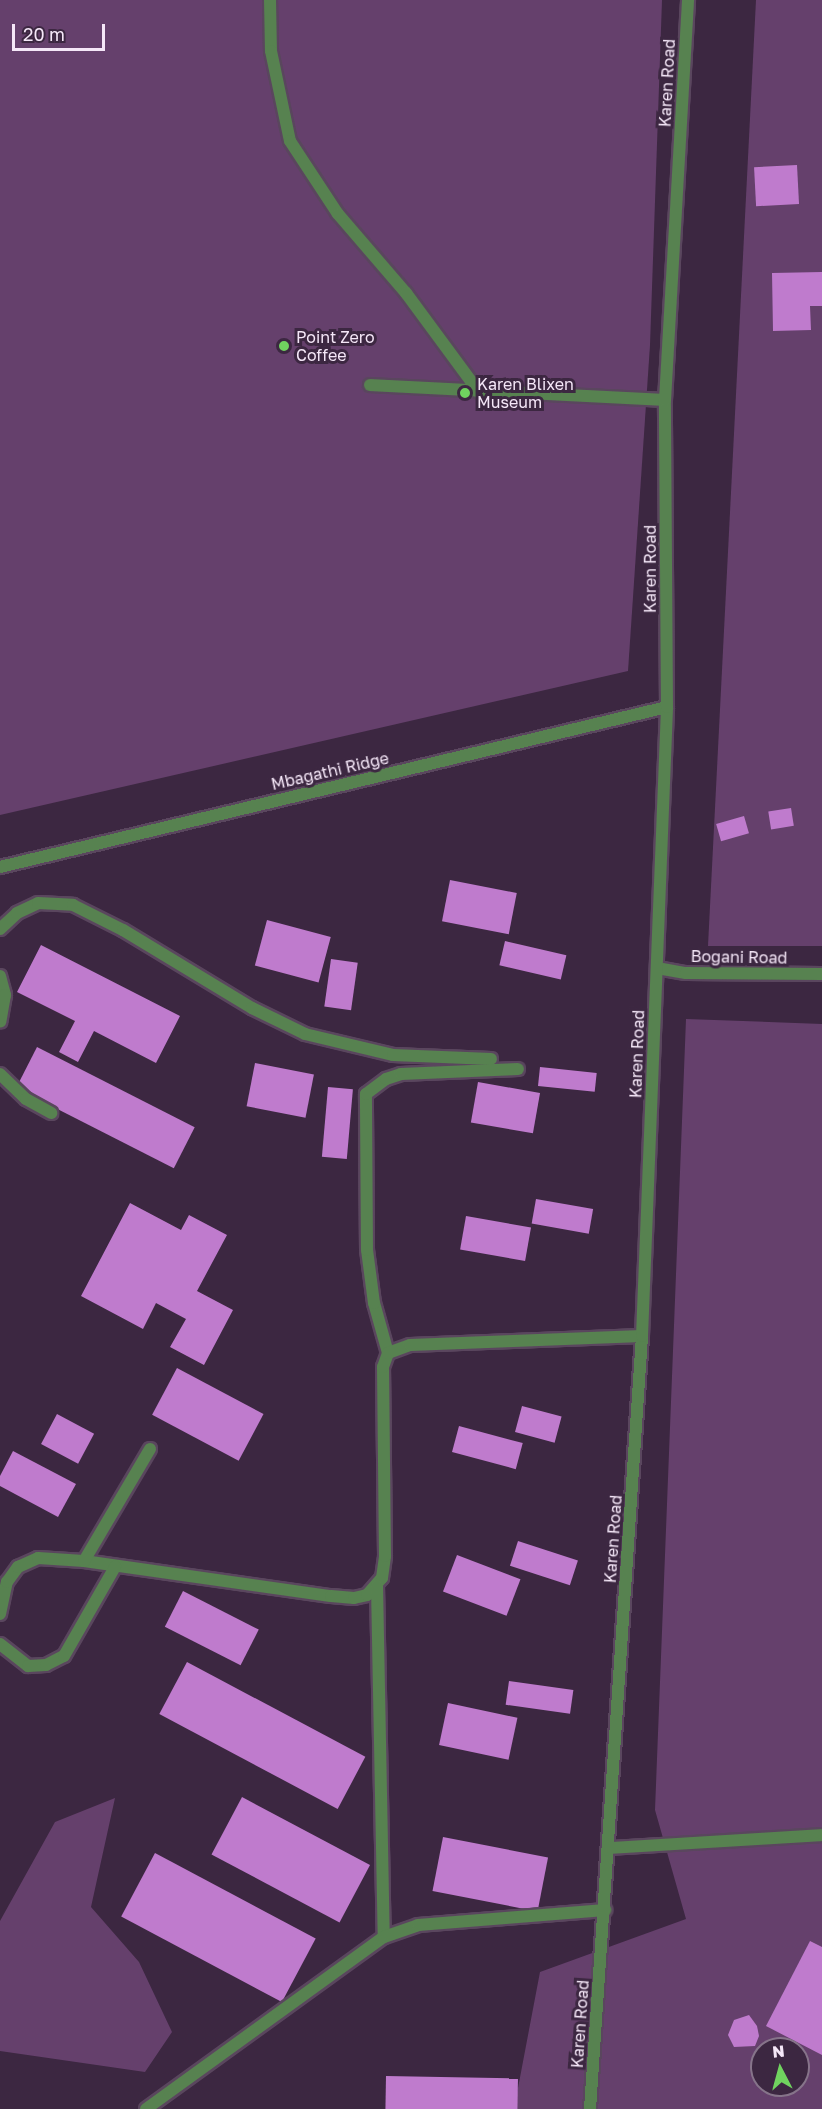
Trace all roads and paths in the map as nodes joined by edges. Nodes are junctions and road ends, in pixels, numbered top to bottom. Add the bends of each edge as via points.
1 (270, 0) edge
2 (688, 0) edge
3 (370, 385) dead end
4 (479, 393) junction
5 (665, 400) junction
6 (667, 707) junction
7 (0, 867) edge
8 (0, 929) edge
9 (657, 968) junction
10 (822, 974) edge
11 (0, 976) edge
12 (0, 1022) edge
13 (491, 1059) dead end
14 (518, 1069) dead end
15 (0, 1074) edge
16 (51, 1113) dead end
17 (642, 1336) junction
18 (388, 1353) junction
19 (150, 1449) dead end
20 (84, 1561) junction
21 (115, 1567) junction
22 (377, 1587) junction
23 (0, 1614) edge
24 (0, 1644) edge
25 (822, 1835) edge
26 (610, 1848) junction
27 (605, 1910) junction
28 (384, 1937) junction
29 (146, 2109) edge
30 (590, 2109) edge

1 - 4 street via 272,51 290,141 338,214 406,293
2 - 5 street, Karen Road
3 - 4 street
4 - 5 street
5 - 6 street, Karen Road
6 - 7 street, Mbagathi Ridge
6 - 9 street, Karen Road
8 - 13 street via 17,913 38,903 73,905 123,930 252,1008 305,1034 393,1055
9 - 10 street, Bogani Road via 686,973
9 - 17 street, Karen Road
11 - 12 street via 5,995
14 - 18 street via 401,1074 386,1079 366,1094 368,1250 374,1303
15 - 16 street via 26,1100
17 - 18 street via 410,1345
17 - 26 street, Karen Road
18 - 22 street via 383,1367 385,1556
19 - 20 street
20 - 21 street
20 - 23 street via 38,1558 18,1567 7,1582
21 - 22 street via 354,1598
21 - 24 street via 64,1656 46,1665 28,1666
22 - 28 street
25 - 26 street
26 - 27 street, Karen Road
27 - 28 street via 418,1924
27 - 30 street, Karen Road
28 - 29 street

